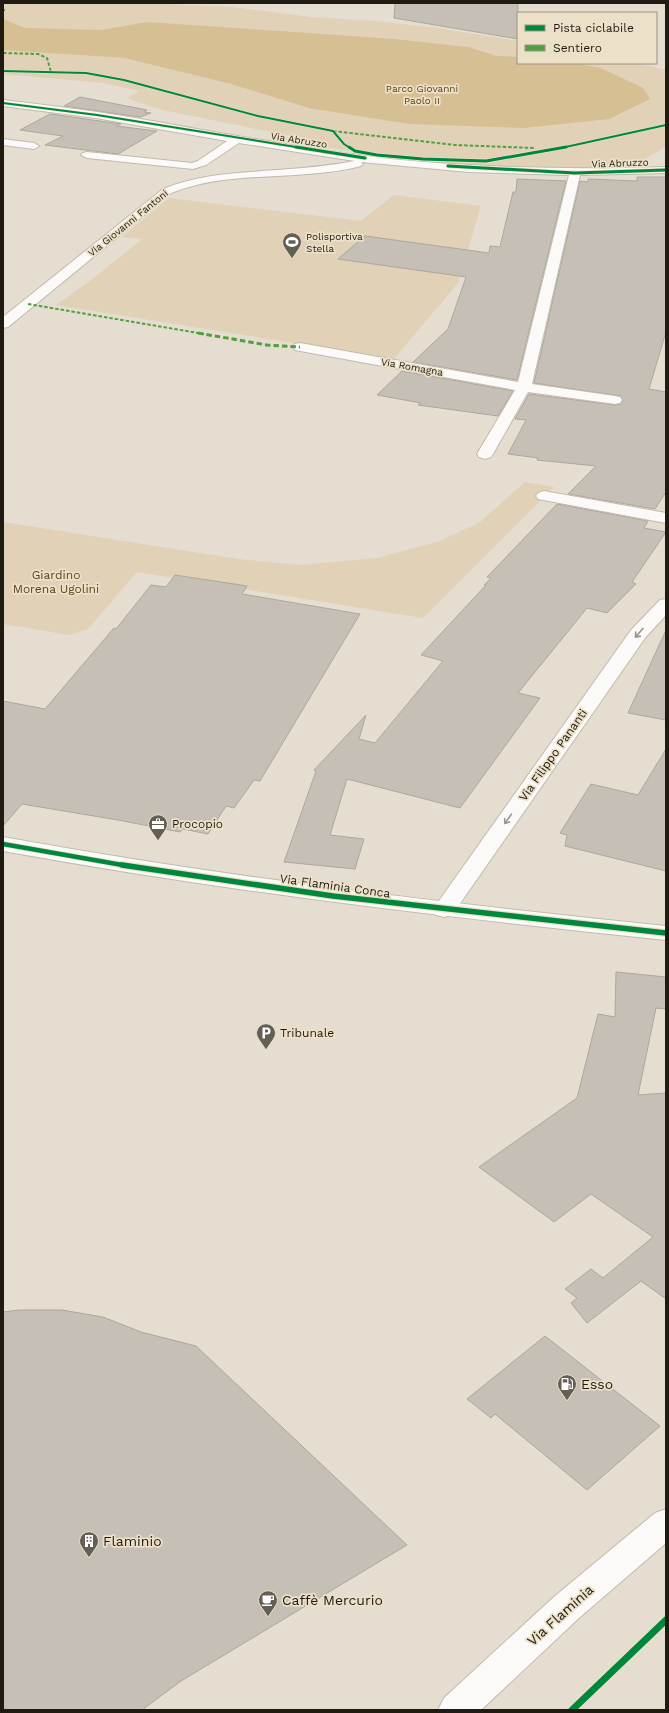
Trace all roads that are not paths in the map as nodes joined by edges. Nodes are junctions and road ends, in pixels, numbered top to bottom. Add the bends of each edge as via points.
1 (3, 103) edge
2 (237, 139) junction
3 (3, 142) edge
4 (34, 146) dead end
5 (87, 155) dead end
6 (352, 157) junction
7 (372, 159) junction
8 (666, 170) edge
9 (298, 172) junction
10 (575, 173) junction
11 (3, 324) edge
12 (300, 347) dead end
13 (524, 387) junction
14 (615, 400) dead end
15 (485, 454) dead end
16 (544, 496) dead end
17 (666, 518) edge
18 (666, 604) edge
19 (3, 844) edge
20 (444, 910) junction
21 (666, 933) edge
22 (666, 1523) edge
23 (456, 1710) edge

1 - 2 street, Via Abruzzo via 96,115
2 - 5 street via 202,163 193,166
2 - 6 street, Via Abruzzo
3 - 4 street
6 - 7 street, Via Abruzzo
6 - 9 street, Via Giovanni Fantoni
7 - 9 street, Via Giovanni Fantoni via 333,169
7 - 10 street, Via Abruzzo via 483,169
8 - 10 street, Via Abruzzo
9 - 11 street, Via Giovanni Fantoni via 206,179 184,183 167,191
10 - 13 street
12 - 13 street, Via Romagna
13 - 14 street, Via Romagna
13 - 15 street
16 - 17 street
18 -> 20 street, Via Filippo Pananti via 638,634
19 - 20 street, Via Flaminia Conca via 81,859
20 - 21 street, Via Flaminia Conca
22 - 23 street, Via Flaminia via 567,1607

